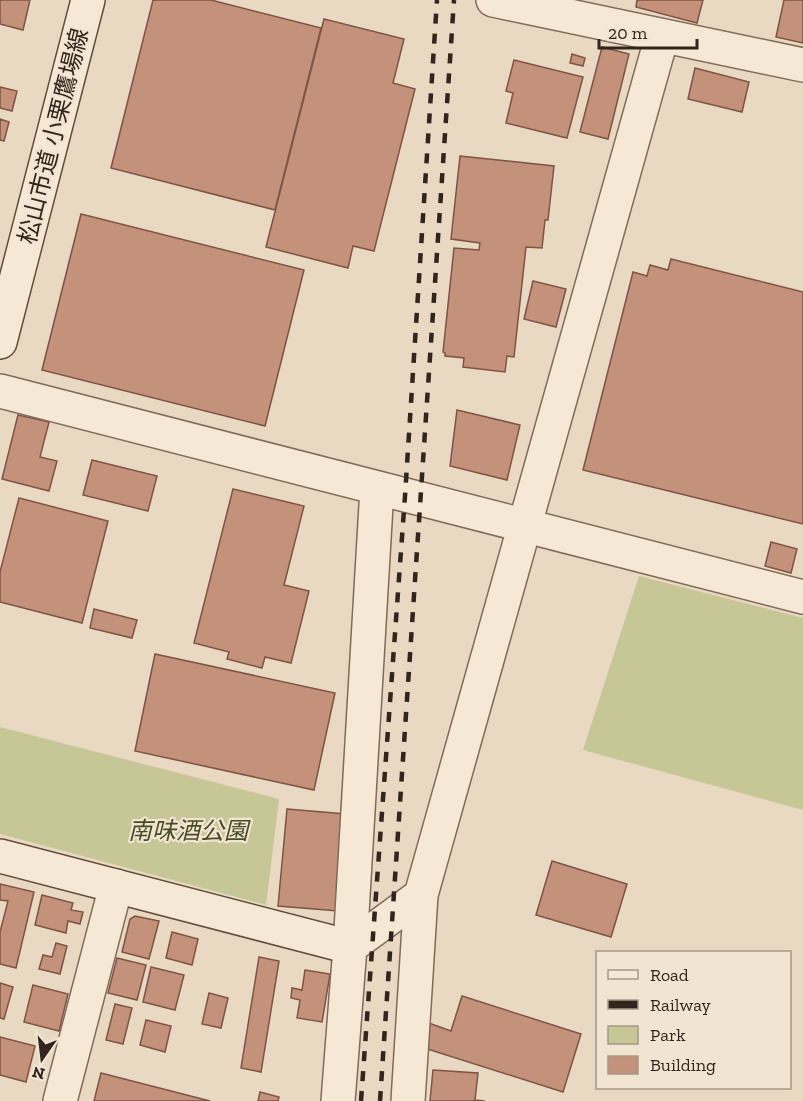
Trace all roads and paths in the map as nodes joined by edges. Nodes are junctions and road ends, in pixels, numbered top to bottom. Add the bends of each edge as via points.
1 (88, 0) edge
2 (493, 0) edge
3 (612, 12) edge
4 (662, 36) junction
5 (803, 65) edge
6 (0, 342) edge
7 (0, 391) edge
8 (377, 488) junction
9 (524, 526) junction
10 (803, 597) edge
11 (0, 856) edge
12 (116, 886) junction
13 (421, 895) junction
14 (350, 948) junction
15 (60, 1101) edge
16 (338, 1101) edge
17 (408, 1101) edge

1 - 6 street, 松山市道 小栗鷹場線
2 - 3 street
3 - 4 street
4 - 5 street
4 - 9 street
7 - 8 street
8 - 9 street
8 - 14 street
9 - 10 street
9 - 13 street
11 - 12 street
12 - 14 street
12 - 15 street
13 - 14 street
13 - 17 street
14 - 16 street

